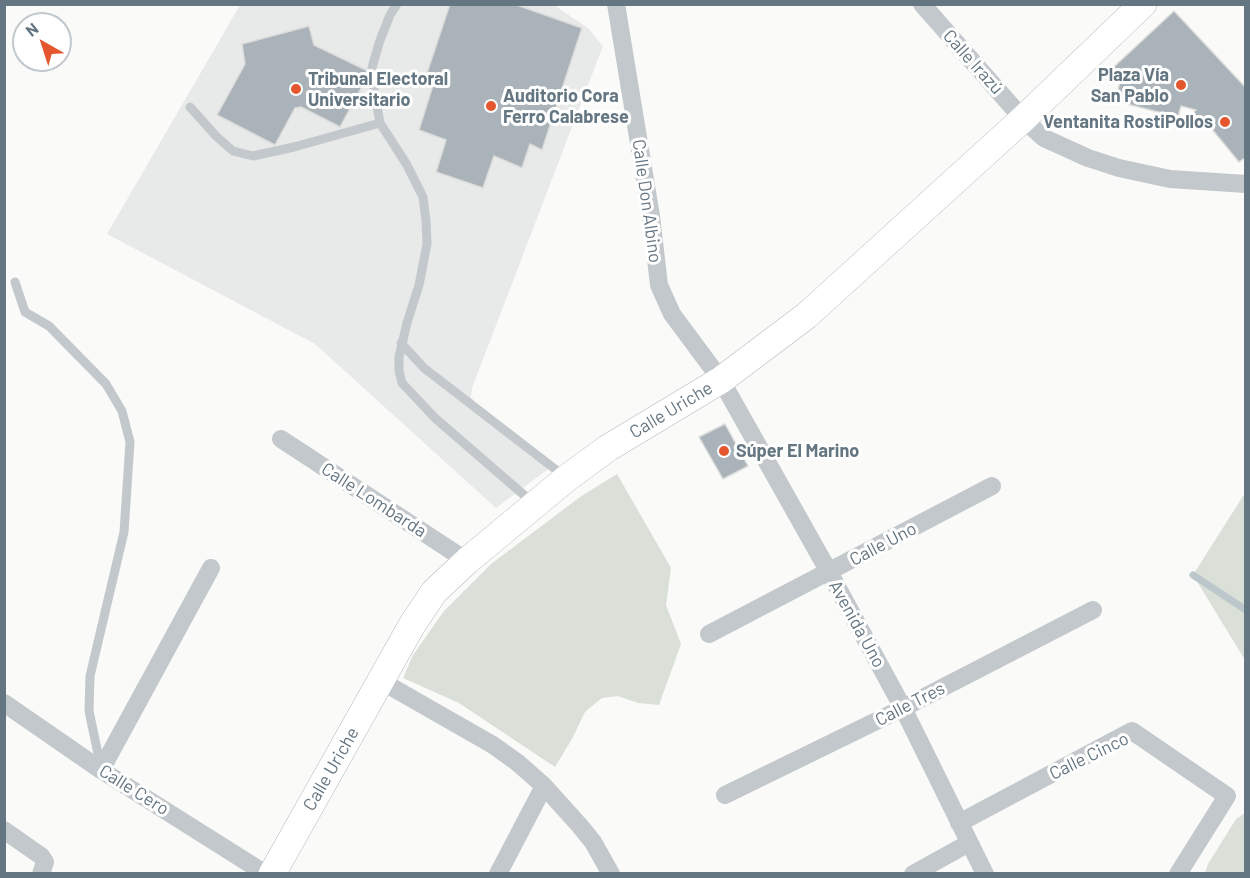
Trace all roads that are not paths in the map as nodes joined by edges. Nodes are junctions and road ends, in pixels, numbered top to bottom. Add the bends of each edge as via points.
1 (397, 4) edge
2 (616, 4) edge
3 (922, 4) edge
4 (1143, 4) edge
5 (190, 107) dead end
6 (1023, 119) junction
7 (380, 123) junction
8 (1245, 184) edge
9 (15, 282) dead end
10 (401, 343) junction
11 (721, 380) junction
12 (281, 439) dead end
13 (567, 478) junction
14 (992, 486) dead end
15 (535, 504) junction
16 (467, 561) junction
17 (211, 568) dead end
18 (829, 572) junction
19 (1092, 610) dead end
20 (709, 634) dead end
21 (381, 681) junction
22 (4, 704) edge
23 (903, 708) junction
24 (101, 770) junction
25 (544, 786) junction
26 (725, 795) dead end
27 (959, 823) junction
28 (4, 830) edge
29 (969, 843) junction
30 (41, 865) edge
31 (266, 873) edge
32 (272, 873) edge
33 (498, 873) edge
34 (612, 873) edge
35 (913, 873) edge
36 (985, 873) edge
37 (1178, 873) edge

1 - 7 lane via 378,43 372,68
2 - 11 street, Calle Don Albino via 659,285 672,314
3 - 6 street, Calle Irazú
4 - 6 main road, Calle Uriche
5 - 7 lane via 233,151 253,156
6 - 8 street, Calle Irazú via 1044,138 1119,168 1170,179
6 - 11 main road, Calle Uriche via 806,316
7 - 10 lane via 423,197 426,221 427,244 419,285
9 - 24 lane via 25,312 49,326 105,384 122,411 130,442 124,532 90,676 89,711
10 - 13 lane via 424,368
10 - 15 lane via 402,383
11 - 13 main road, Calle Uriche via 608,448
11 - 18 street, Avenida Uno
12 - 16 street, Calle Lombarda
13 - 15 main road, Calle Uriche
14 - 18 street, Calle Uno
15 - 16 main road, Calle Uriche
16 - 21 main road, Calle Uriche via 434,592
17 - 24 street
18 - 20 street, Calle Uno
18 - 23 street, Avenida Uno
19 - 23 street, Calle Tres
21 - 25 street via 493,745
21 - 32 main road, Calle Uriche
22 - 24 street, Calle Cero
23 - 26 street, Calle Tres
23 - 27 street, Avenida Uno
24 - 31 street, Calle Cero
25 - 33 street
25 - 34 street via 593,842
27 - 29 street, Avenida Uno
27 - 37 street, Calle Cinco via 1132,731 1227,796
28 - 30 street
29 - 35 street
29 - 36 street, Avenida Uno

